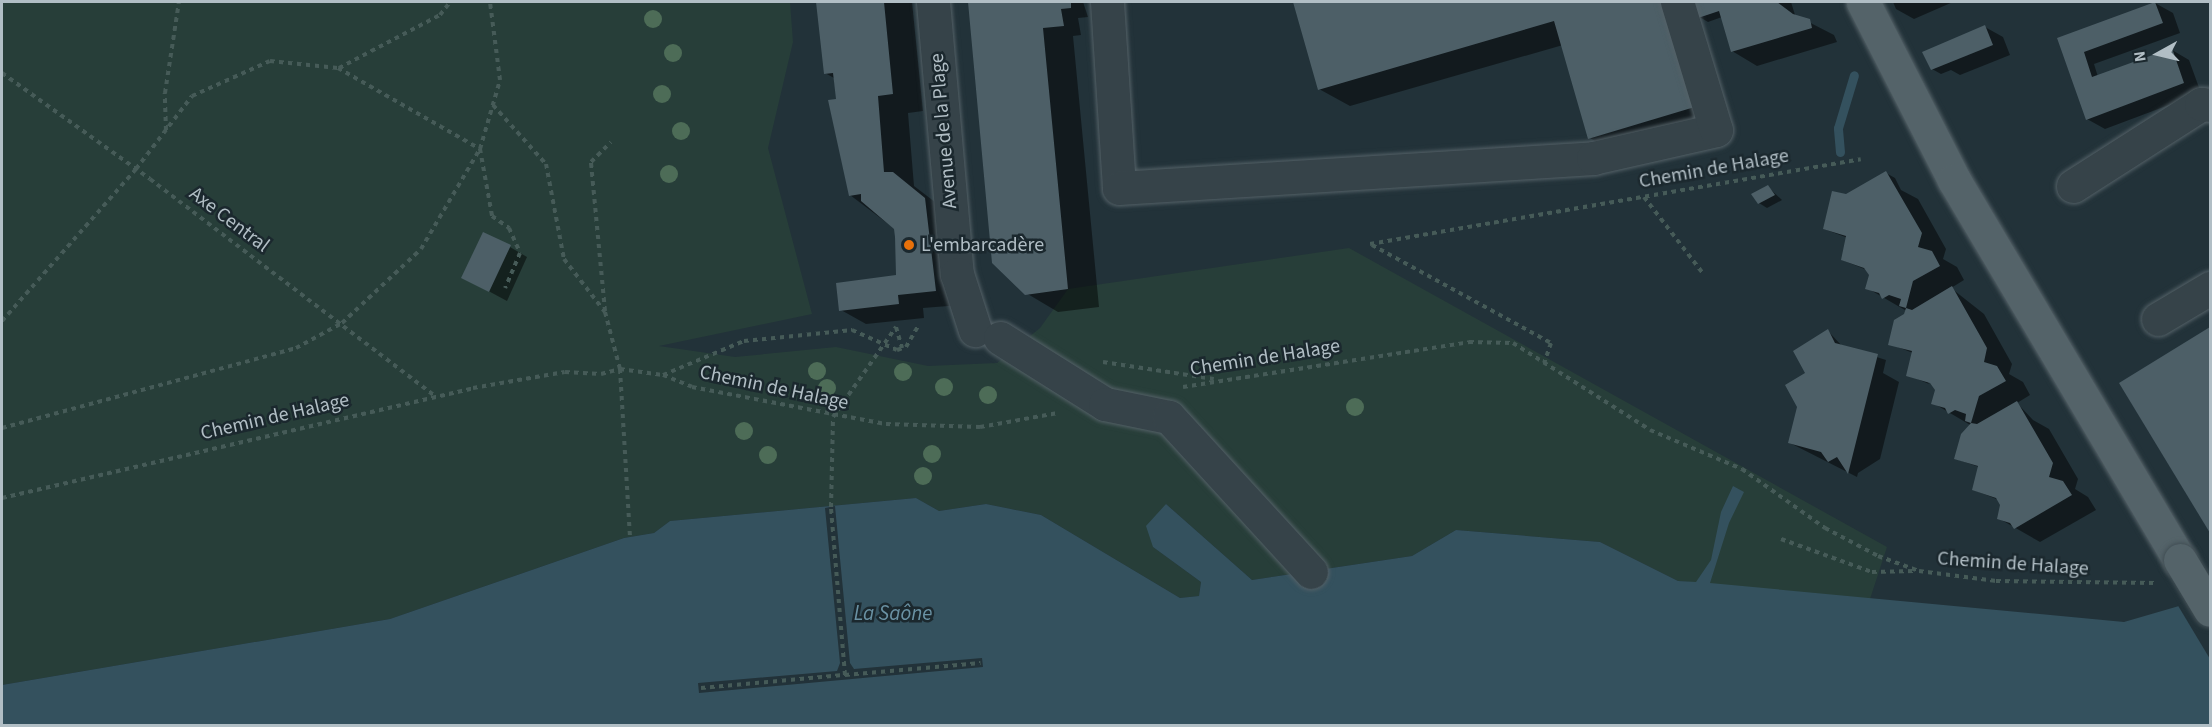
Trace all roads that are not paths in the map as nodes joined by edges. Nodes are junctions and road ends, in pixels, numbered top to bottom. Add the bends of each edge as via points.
1 (933, 2) edge
2 (1107, 2) edge
3 (1677, 2) edge
4 (1863, 2) edge
5 (2211, 105) edge
6 (2073, 186) dead end
7 (2211, 288) edge
8 (2158, 320) dead end
9 (1311, 572) dead end
10 (2211, 610) edge

1 - 9 street, Avenue de la Plage via 957,274 988,334 1105,404 1169,417
2 - 3 street via 1119,188 1593,158 1716,130
4 - 10 main road, bridge via 1954,180 2173,571
5 - 6 street via 2201,104
7 - 8 street

